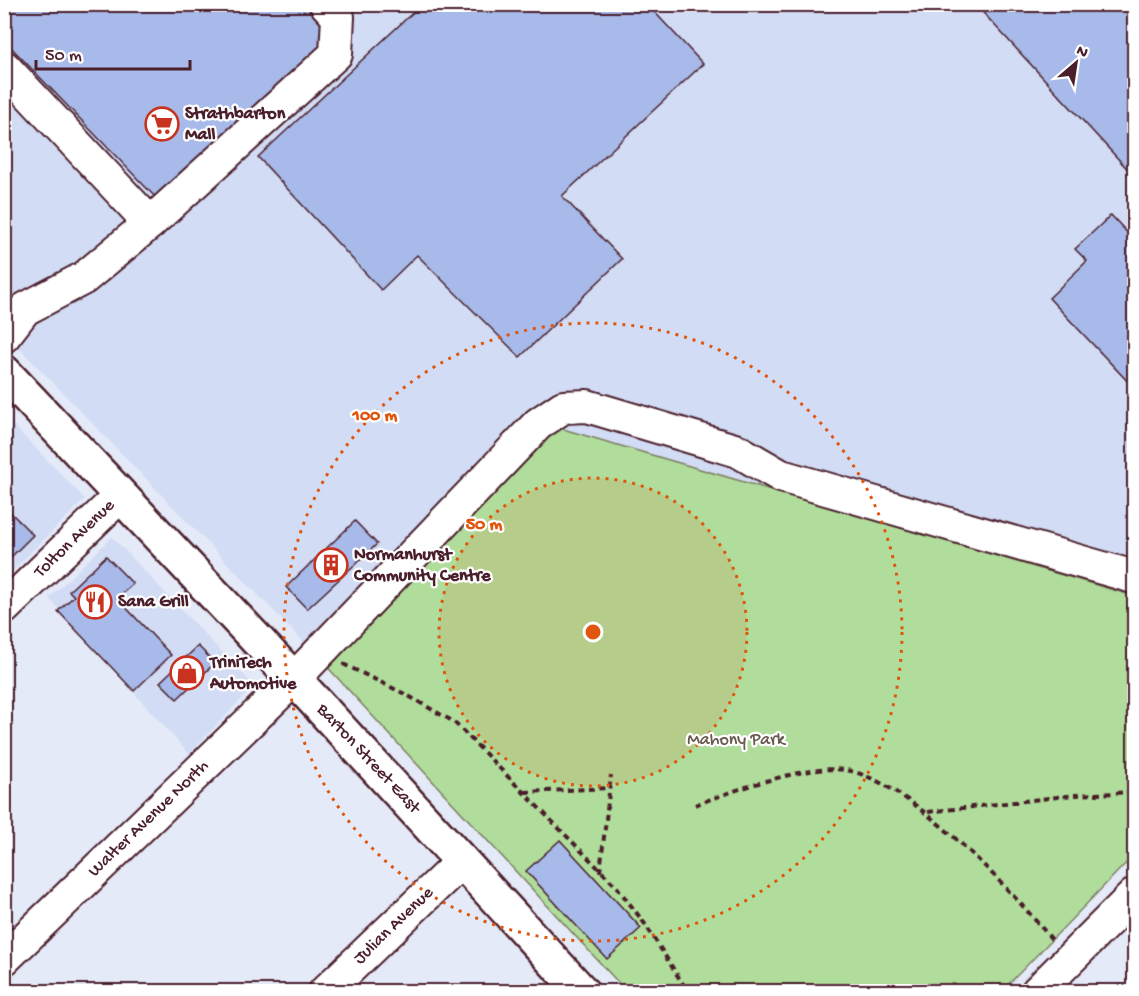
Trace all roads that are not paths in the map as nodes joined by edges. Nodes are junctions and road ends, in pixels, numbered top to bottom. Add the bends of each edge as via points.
1 (326, 4) edge
2 (4, 67) edge
3 (150, 223) junction
4 (4, 336) edge
5 (4, 372) edge
6 (120, 496) junction
7 (1134, 577) edge
8 (4, 608) edge
9 (294, 680) junction
10 (462, 861) junction
11 (1134, 895) edge
12 (4, 959) edge
13 (325, 992) edge
14 (582, 992) edge
15 (1037, 992) edge

1 - 3 street via 338,16 336,54
2 - 3 street
3 - 4 street via 84,278 25,309
5 - 6 main road, Barton Street East
6 - 8 street, Tolton Avenue
6 - 9 main road, Barton Street East
7 - 9 street, Walter Avenue North via 781,476 738,452 587,406 563,407 538,424
9 - 10 main road, Barton Street East
9 - 12 street, Walter Avenue North
10 - 13 street, Julian Avenue
10 - 14 main road, Barton Street East
11 - 15 street

